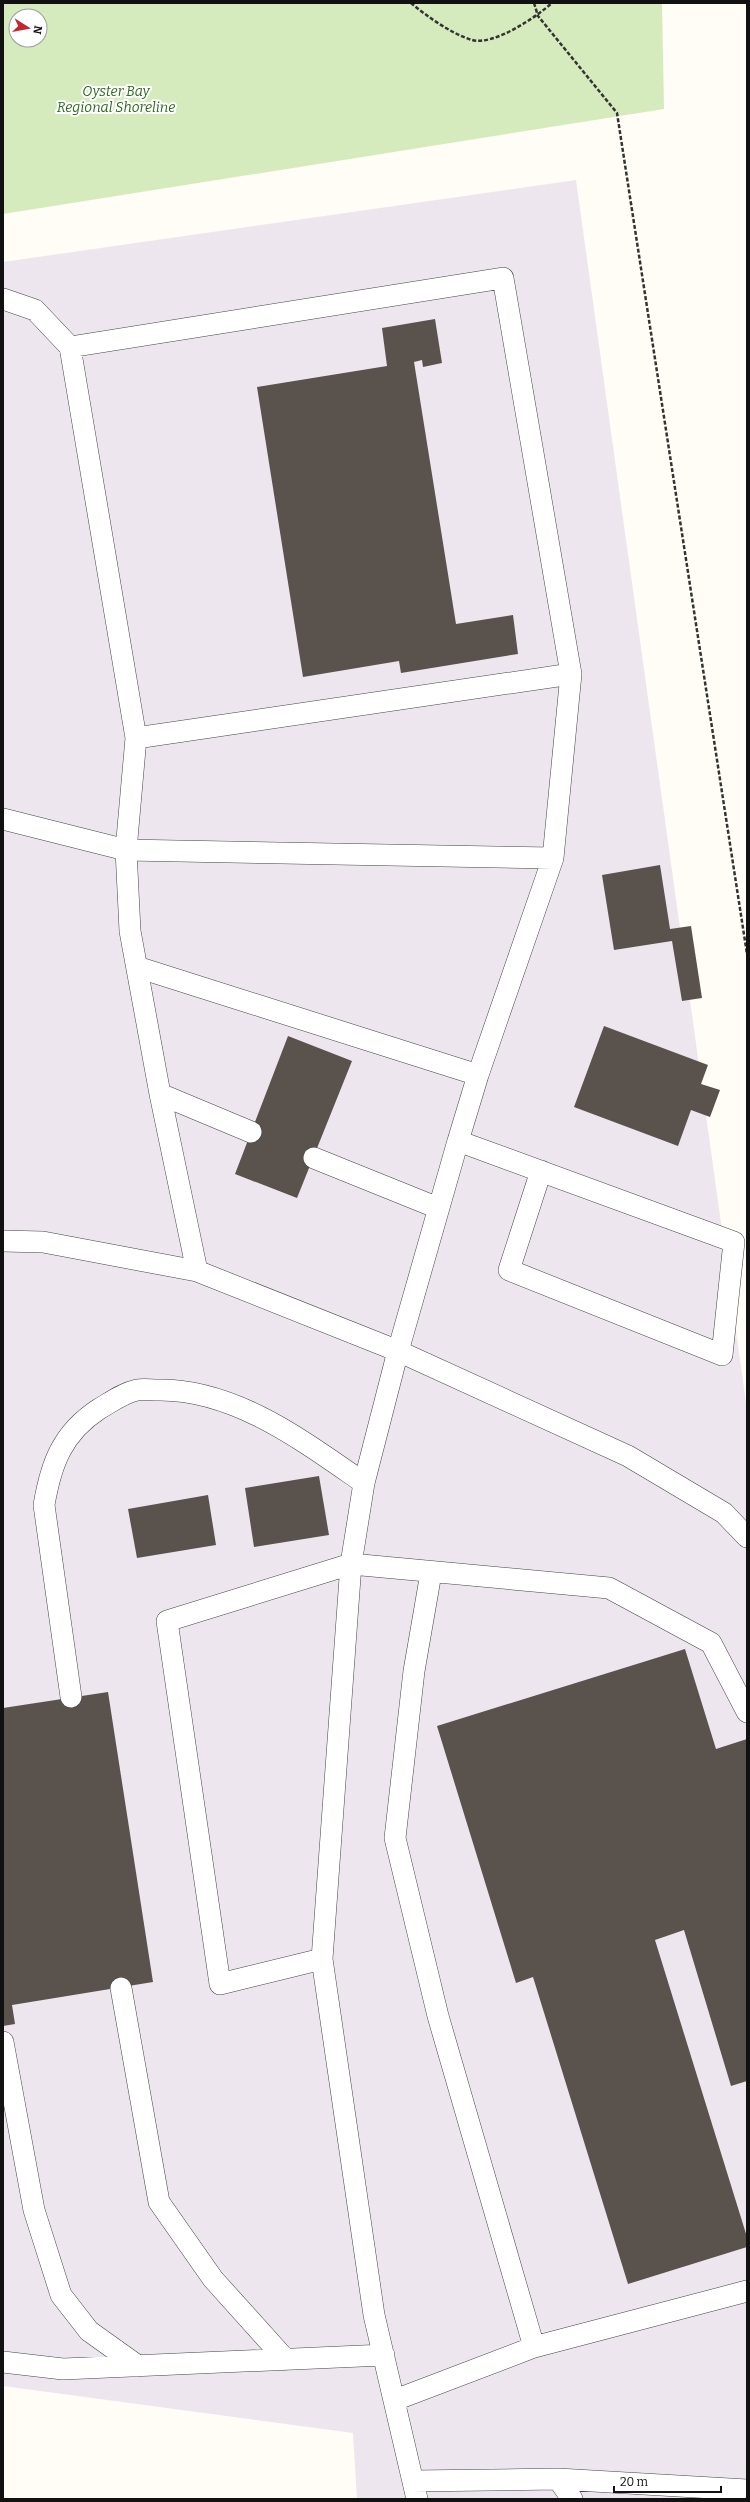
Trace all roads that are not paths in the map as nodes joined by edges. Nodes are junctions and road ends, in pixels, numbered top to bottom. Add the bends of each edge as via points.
1 (3, 299) edge
2 (70, 346) junction
3 (571, 674) junction
4 (136, 738) junction
5 (3, 819) edge
6 (126, 850) junction
7 (553, 858) junction
8 (137, 967) junction
9 (478, 1075) junction
10 (160, 1094) junction
11 (251, 1132) dead end
12 (458, 1142) junction
13 (314, 1158) dead end
14 (541, 1171) junction
15 (438, 1208) junction
16 (3, 1241) edge
17 (197, 1271) junction
18 (398, 1351) junction
19 (364, 1483) junction
20 (747, 1536) edge
21 (351, 1564) junction
22 (430, 1573) junction
23 (71, 1697) dead end
24 (747, 1712) edge
25 (322, 1959) junction
26 (121, 1988) dead end
27 (3, 2042) edge
28 (747, 2290) edge
29 (534, 2347) junction
30 (384, 2355) junction
31 (286, 2360) junction
32 (3, 2362) edge
33 (138, 2366) junction
34 (394, 2400) junction
35 (558, 2479) junction
36 (415, 2490) edge
37 (747, 2490) edge
38 (572, 2499) edge

1 - 2 lane via 36,310
2 - 3 lane via 503,278
2 - 4 lane
3 - 4 lane
3 - 7 lane
4 - 6 lane
5 - 6 lane
6 - 7 lane
6 - 8 lane via 130,931
7 - 9 lane
8 - 9 lane
8 - 10 lane
9 - 12 lane
10 - 11 lane
10 - 17 lane
12 - 14 lane
12 - 15 lane
13 - 15 lane
14 - 14 lane via 734,1242 722,1355 509,1270
15 - 18 lane
16 - 17 lane via 43,1242
17 - 18 lane
18 - 19 lane
18 - 20 lane via 628,1456 724,1513
19 - 21 lane
19 - 23 lane via 306,1443 253,1413 206,1395 172,1389 137,1390 118,1397 90,1415 65,1439 49,1474 44,1505
21 - 22 lane
21 - 25 lane
21 - 25 lane via 167,1621 220,1984
22 - 24 lane via 609,1588 710,1643
22 - 29 lane via 414,1671 395,1838 438,2016
25 - 30 lane via 374,2315
26 - 31 lane via 160,2202 213,2279
27 - 33 lane via 34,2210 61,2295 89,2331
28 - 29 lane
29 - 34 lane
30 - 31 lane
30 - 34 lane
31 - 33 lane
32 - 33 lane via 63,2369
34 - 36 lane
35 - 36 lane
35 - 37 lane
35 - 38 lane

